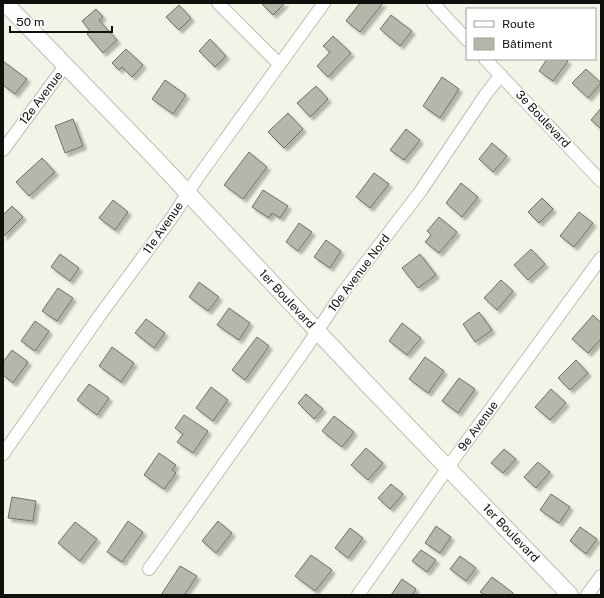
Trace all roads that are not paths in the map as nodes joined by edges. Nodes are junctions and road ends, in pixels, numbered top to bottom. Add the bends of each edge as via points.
1 (5, 3) edge
2 (218, 3) edge
3 (324, 3) edge
4 (433, 3) edge
5 (466, 39) edge
6 (486, 60) edge
7 (279, 64) junction
8 (65, 66) junction
9 (501, 75) junction
10 (3, 150) edge
11 (601, 181) edge
12 (188, 193) junction
13 (601, 258) edge
14 (317, 330) junction
15 (3, 454) edge
16 (449, 468) junction
17 (149, 569) dead end
18 (601, 576) edge
19 (358, 595) edge
20 (570, 595) edge
21 (587, 595) edge

1 - 8 street, 1er Boulevard
2 - 7 street
3 - 7 street, 11e Avenue
4 - 5 street
6 - 9 street, 3e Boulevard
7 - 12 street, 11e Avenue
8 - 10 street, 12e Avenue
8 - 12 street, 1er Boulevard
9 - 11 street, 3e Boulevard
9 - 14 street, 10e Avenue Nord via 420,192
12 - 14 street, 1er Boulevard
12 - 15 street, 11e Avenue
13 - 16 street, 9e Avenue
14 - 16 street, 1er Boulevard
14 - 17 street, 10e Avenue Nord
16 - 19 street, 9e Avenue
16 - 20 street, 1er Boulevard
18 - 21 street

